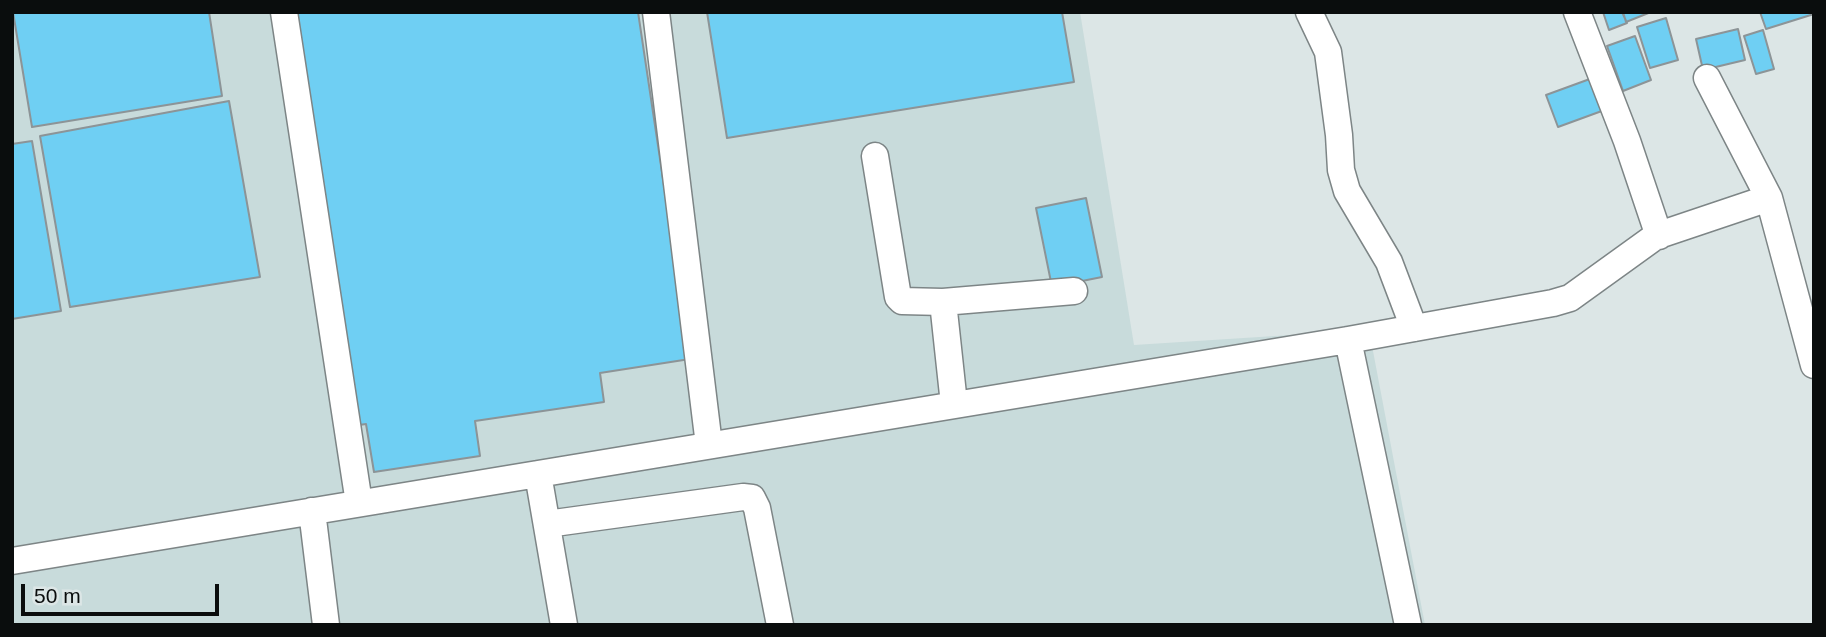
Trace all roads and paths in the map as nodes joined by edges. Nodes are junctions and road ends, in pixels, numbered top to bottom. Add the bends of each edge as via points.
1 (284, 12) edge
2 (656, 12) edge
3 (1309, 12) edge
4 (1577, 12) edge
5 (1707, 78) dead end
6 (874, 156) dead end
7 (1769, 198) junction
8 (1659, 236) junction
9 (1074, 291) dead end
10 (943, 302) junction
11 (1414, 328) junction
12 (1348, 340) junction
13 (1814, 365) edge
14 (954, 404) junction
15 (709, 445) junction
16 (538, 474) junction
17 (359, 503) junction
18 (312, 511) junction
19 (547, 524) junction
20 (12, 561) edge
21 (326, 625) edge
22 (564, 625) edge
23 (780, 625) edge
24 (1408, 625) edge

1 - 17 street
2 - 15 street
3 - 11 street via 1328,52 1347,191 1389,262
4 - 8 street
5 - 7 street
6 - 10 street via 898,297 909,303
7 - 8 street
7 - 13 street
8 - 11 street via 1570,298
9 - 10 street
10 - 14 street
11 - 12 street
12 - 14 street
12 - 24 street
14 - 15 street
15 - 16 street
16 - 17 street
16 - 19 street
17 - 18 street
18 - 20 street
18 - 21 street
19 - 22 street
19 - 23 street via 752,498

